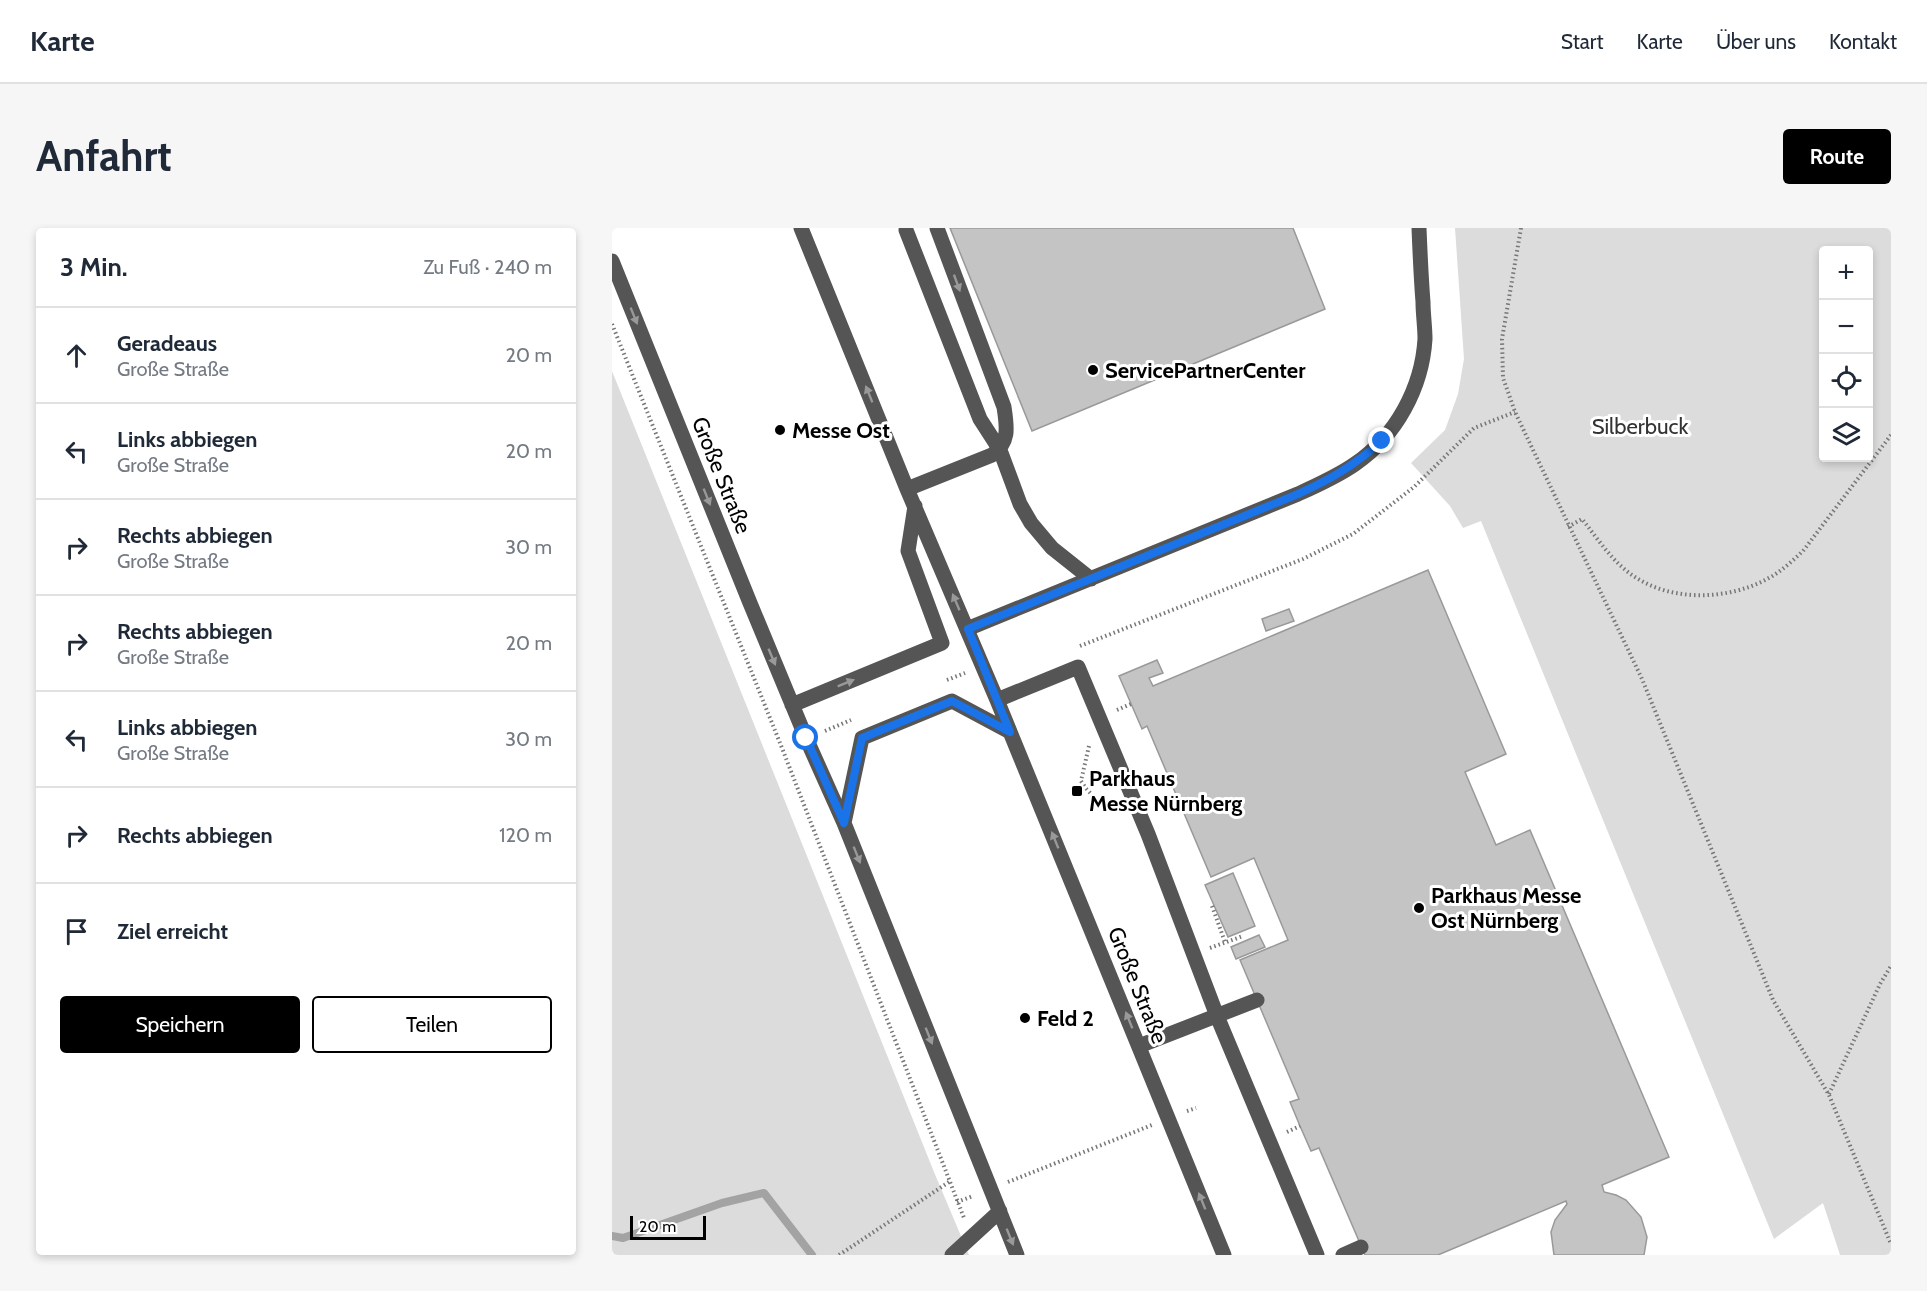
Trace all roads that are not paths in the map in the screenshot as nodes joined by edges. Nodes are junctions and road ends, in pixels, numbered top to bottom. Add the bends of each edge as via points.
1 (801, 228) edge
2 (937, 228) edge
3 (1419, 228) edge
4 (906, 230) dead end
5 (612, 261) edge
6 (1000, 450) junction
7 (907, 489) junction
8 (915, 507) junction
9 (1091, 579) junction
10 (968, 629) junction
11 (997, 700) junction
12 (792, 705) junction
13 (1010, 732) junction
14 (844, 823) junction
15 (1257, 1000) dead end
16 (1217, 1016) junction
17 (1139, 1046) junction
18 (999, 1211) junction
19 (1361, 1247) dead end
20 (952, 1255) edge
21 (1017, 1255) edge
22 (1224, 1255) edge
23 (1317, 1255) edge
24 (1343, 1255) edge

7 -> 1 lane, Große Straße
2 -> 6 lane via 1004,407 1006,441
3 - 9 lane via 1425,338 1421,362 1413,391 1382,441 1330,479
4 - 6 lane via 981,419
5 -> 12 lane, Große Straße
6 - 7 lane
6 - 9 lane via 1031,523 1052,548
7 - 8 lane, Große Straße
10 -> 8 lane, Große Straße
12 -> 8 lane via 942,643 908,551
9 - 10 lane
10 - 11 lane, Große Straße
11 - 13 lane, Große Straße
11 - 16 lane via 1078,667 1148,834
12 - 14 lane, Große Straße
13 - 14 lane via 952,701 862,738
17 -> 13 lane, Große Straße
14 -> 18 lane, Große Straße
15 - 16 lane
16 - 17 lane
16 - 23 lane
22 -> 17 lane, Große Straße
18 - 20 lane
18 -> 21 lane, Große Straße
19 - 24 lane

